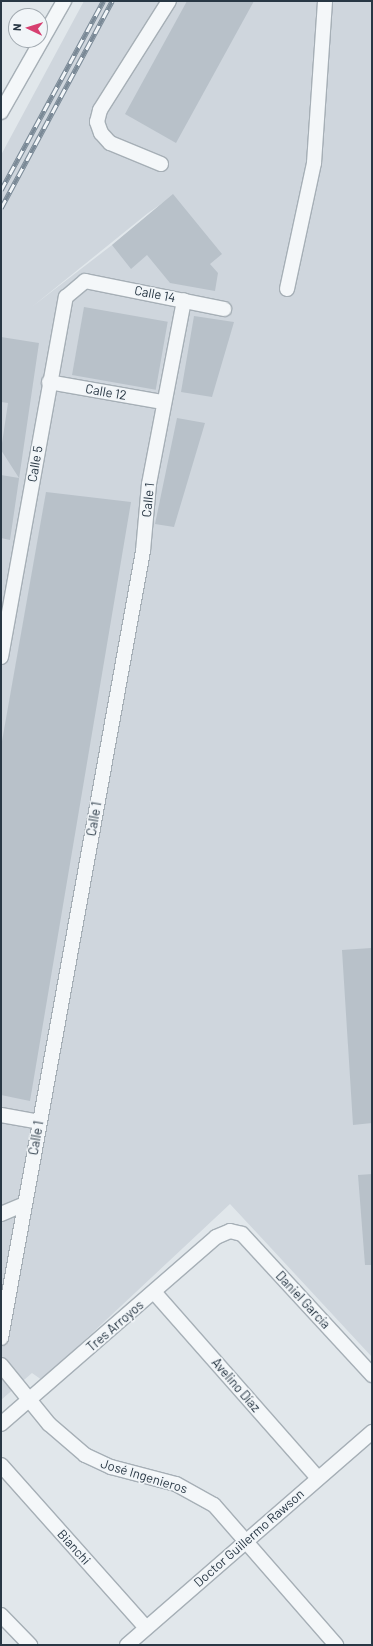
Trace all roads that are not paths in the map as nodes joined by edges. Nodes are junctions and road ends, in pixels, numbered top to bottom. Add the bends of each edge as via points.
1 (64, 1) edge
2 (169, 1) edge
3 (325, 1) edge
4 (1, 112) edge
5 (161, 164) dead end
6 (85, 281) joint
7 (287, 290) dead end
8 (184, 300) junction
9 (224, 309) dead end
10 (49, 382) junction
11 (163, 402) junction
12 (1, 657) edge
13 (1, 1115) edge
14 (39, 1122) junction
15 (25, 1204) junction
16 (1, 1214) edge
17 (230, 1231) joint
18 (154, 1292) junction
19 (1, 1338) edge
20 (1, 1365) edge
21 (372, 1375) edge
22 (29, 1400) junction
23 (1, 1424) edge
24 (372, 1432) edge
25 (1, 1466) edge
26 (318, 1478) junction
27 (246, 1540) junction
28 (1, 1615) edge
29 (146, 1628) junction
30 (30, 1645) edge
31 (127, 1645) edge
32 (336, 1645) edge

1 - 4 street
2 - 5 street via 100,110 97,122 101,133 110,143
3 - 7 street via 314,163
6 - 8 street, Calle 14
6 - 10 street, Calle 5 via 66,297
8 - 9 street, Calle 14
8 - 11 street, Calle 1
10 - 11 street, Calle 12
10 - 12 street, Calle 5
11 - 14 street, Calle 1 via 149,484 143,551
13 - 14 street
14 - 15 street, Calle 1
15 - 16 street
15 - 19 street, Calle 1
17 - 18 street, Tres Arroyos via 216,1237
17 - 21 street, Daniel García via 242,1234
18 - 22 street, Tres Arroyos
18 - 26 street, Avelino Díaz
20 - 22 street, José Ingenieros
22 - 23 street, Tres Arroyos
22 - 27 street, José Ingenieros via 49,1424 85,1455 111,1467 189,1489 214,1505
24 - 26 street, Doctor Guillermo Rawson
25 - 29 street, Bianchi
26 - 27 street, Doctor Guillermo Rawson
27 - 29 street, Doctor Guillermo Rawson
27 - 32 street, José Ingenieros
28 - 30 street
29 - 31 street, Doctor Guillermo Rawson

